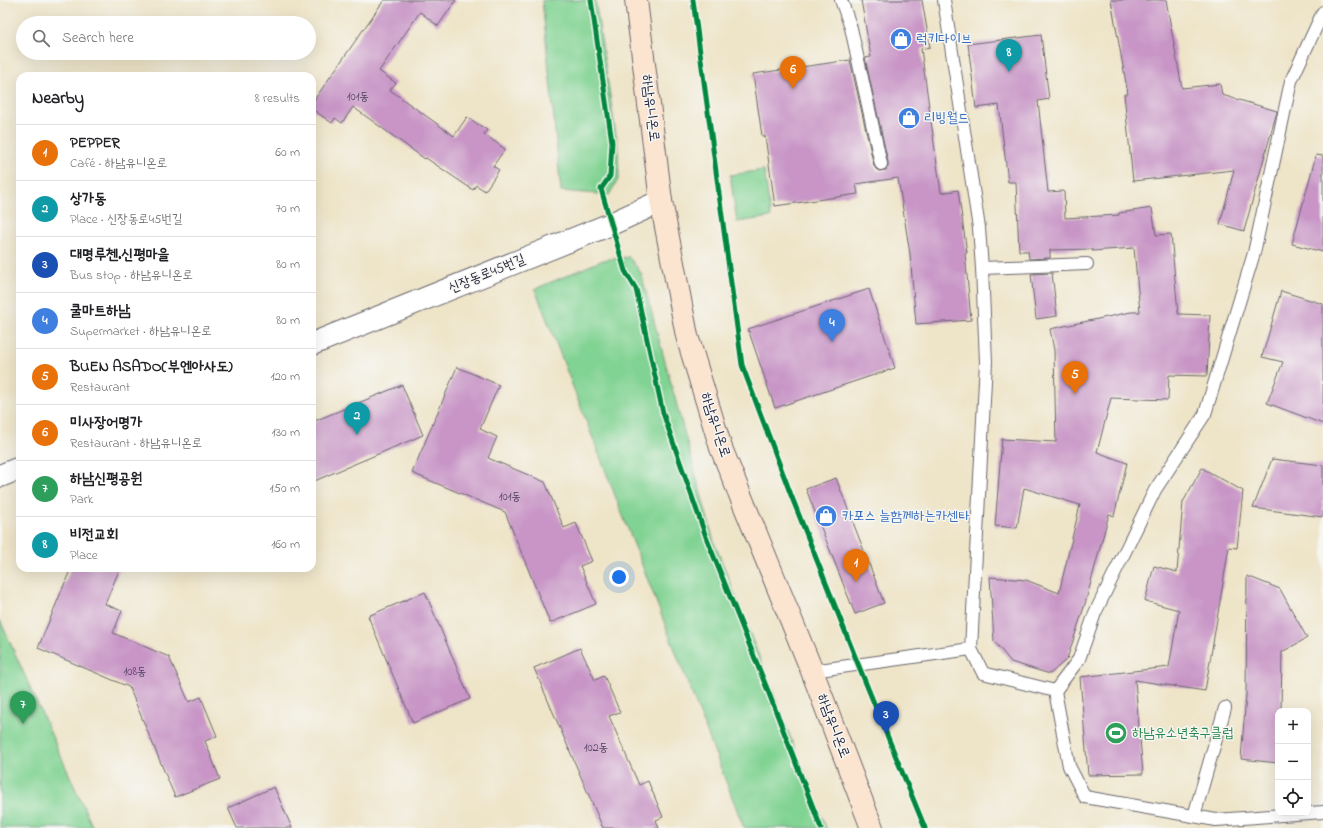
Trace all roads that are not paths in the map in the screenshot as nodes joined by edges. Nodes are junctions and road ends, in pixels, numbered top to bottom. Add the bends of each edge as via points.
1 (636, 0) edge
2 (841, 0) edge
3 (944, 0) edge
4 (1323, 12) edge
5 (881, 164) dead end
6 (661, 201) junction
7 (1087, 264) dead end
8 (982, 268) junction
9 (316, 342) edge
10 (16, 470) edge
11 (0, 476) edge
12 (971, 649) junction
13 (812, 670) junction
14 (1056, 691) junction
15 (1225, 708) dead end
16 (1323, 812) edge
17 (1311, 813) edge
18 (1275, 815) edge
19 (1194, 816) junction
20 (1217, 824) edge
21 (872, 828) edge

1 - 6 main road, 하남유니온로
2 - 5 lane via 851,28
3 - 8 lane via 979,228
4 - 14 lane via 1291,81 1254,253 1205,414 1155,490 1095,613 1079,659
6 - 9 street, 신장동로45번길 via 611,224
6 - 13 main road, 하남유니온로 via 687,336 721,448
7 - 8 lane
8 - 12 lane via 986,362
10 - 11 street
12 - 13 lane
12 - 14 lane via 983,673
13 - 21 main road, 하남유니온로
14 - 19 lane via 1069,766 1085,797
15 - 19 lane
16 - 17 lane
18 - 20 lane
19 - 20 lane

